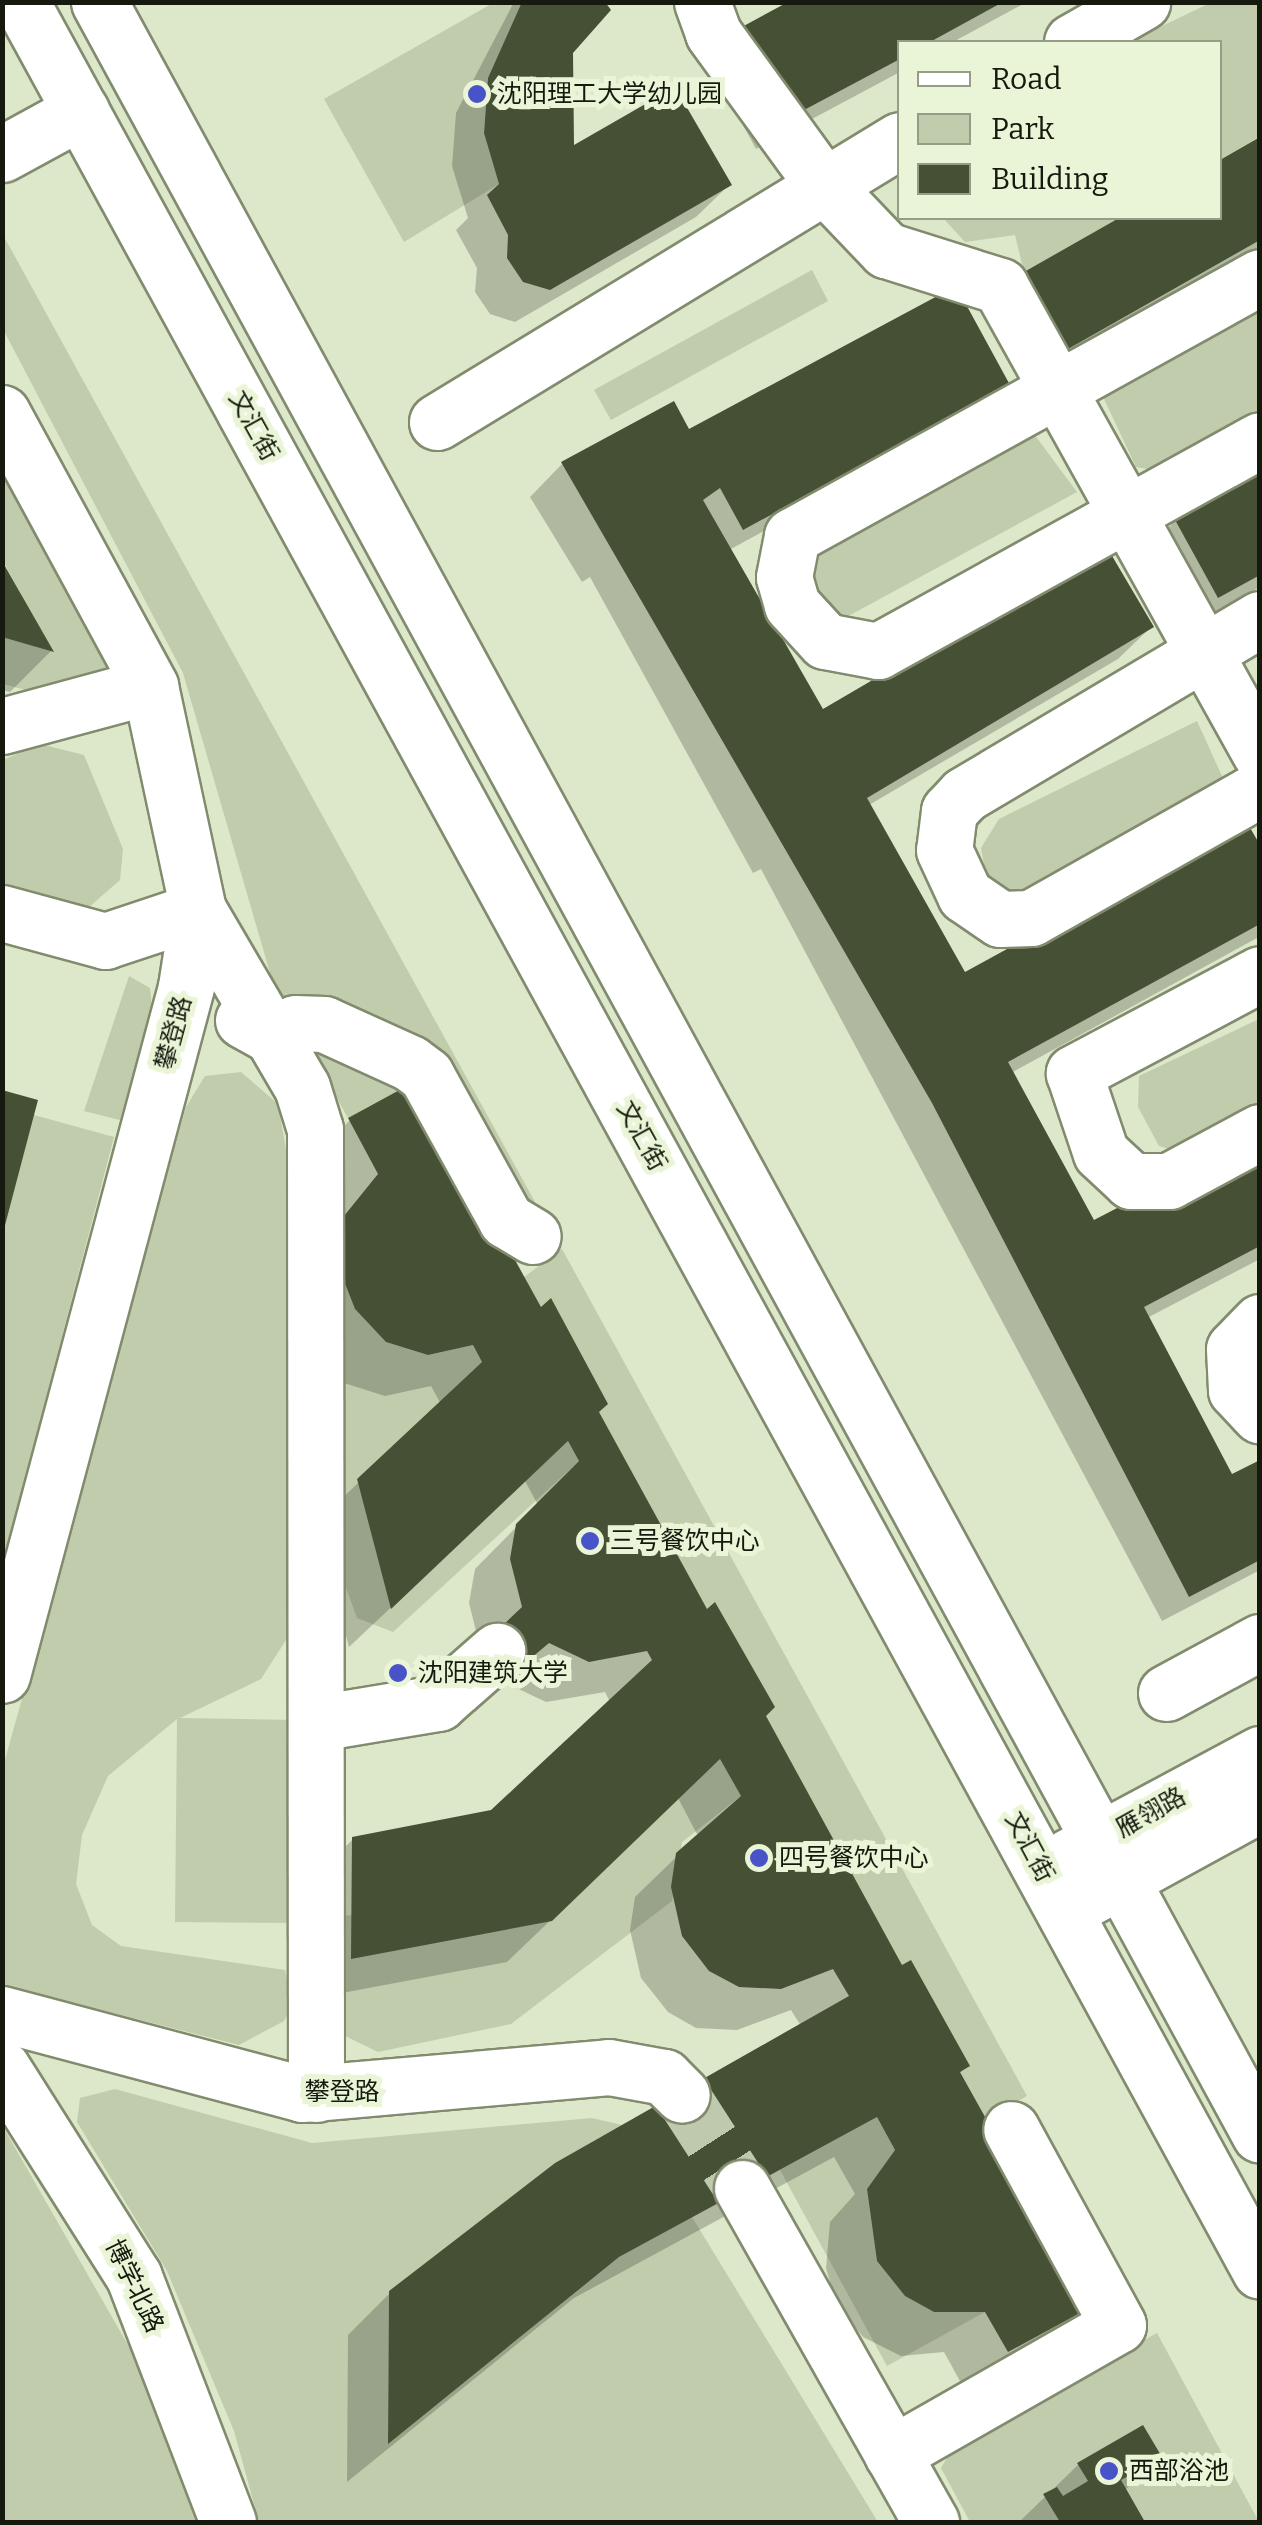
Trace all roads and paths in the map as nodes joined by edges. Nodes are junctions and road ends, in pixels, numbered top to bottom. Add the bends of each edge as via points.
1 (21, 2) edge
2 (98, 2) edge
3 (702, 2) edge
4 (1142, 2) edge
5 (1076, 40) edge
6 (81, 111) junction
7 (897, 142) edge
8 (2, 154) edge
9 (822, 184) junction
10 (1260, 277) edge
11 (1056, 391) junction
12 (2, 413) edge
13 (437, 422) dead end
14 (1260, 440) edge
15 (1121, 518) junction
16 (1260, 619) edge
17 (1200, 652) junction
18 (150, 686) junction
19 (2, 726) edge
20 (1260, 754) edge
21 (1260, 789) edge
22 (198, 910) junction
23 (2, 913) edge
24 (1260, 974) edge
25 (272, 1036) junction
26 (167, 1054) junction
27 (1260, 1132) edge
28 (534, 1236) dead end
29 (1260, 1322) edge
30 (1260, 1416) edge
31 (14, 1582) edge
32 (1260, 1642) edge
33 (497, 1650) dead end
34 (2, 1675) edge
35 (1166, 1693) dead end
36 (316, 1723) junction
37 (1260, 1754) edge
38 (1260, 1804) edge
39 (1111, 1861) junction
40 (1052, 1890) junction
41 (2, 2014) edge
42 (2, 2068) edge
43 (316, 2094) junction
44 (682, 2095) tunnel mouth
45 (1010, 2128) dead end
46 (1260, 2134) edge
47 (742, 2188) tunnel mouth
48 (1260, 2271) edge
49 (892, 2454) junction
50 (228, 2522) edge
51 (931, 2522) edge

1 - 6 street, 文汇街
2 - 39 street
3 - 9 street via 712,33
4 - 5 street
6 - 8 street
6 - 40 street, 文汇街
7 - 9 street
9 - 11 street via 886,250 1000,286
9 - 13 street
10 - 11 street
11 - 15 street
11 - 15 street via 792,536 784,578 792,605 824,640 878,651
12 - 18 street, 攀登路
14 - 15 street
15 - 17 street
16 - 17 street
17 - 20 street
17 - 21 street via 964,795 949,811 944,850 966,894 1000,919 1032,918
18 - 19 street
18 - 22 street, 攀登路
22 - 23 street via 105,941
22 - 25 street
22 - 26 street, 攀登路
24 - 27 street via 1074,1073 1101,1154 1131,1181 1169,1181
25 - 26 street via 243,1020 214,1019
25 - 28 street via 295,1023 324,1024 426,1075 506,1220
25 - 36 street via 302,1087 318,1166
26 - 31 street, 攀登路
29 - 30 street via 1234,1349 1236,1390
31 - 34 street, 攀登路
32 - 35 street
33 - 36 street via 438,1703
36 - 43 street
37 - 39 street, 雁翎路
38 - 39 street, 雁翎路
39 - 40 street, 雁翎路
39 - 46 street
40 - 48 street, 文汇街
41 - 43 street, 攀登路
42 - 50 street, 博学北路 via 134,2277
43 - 44 street, 攀登路 via 609,2067 664,2077
45 - 49 street via 1118,2325
47 - 49 street
49 - 51 street

